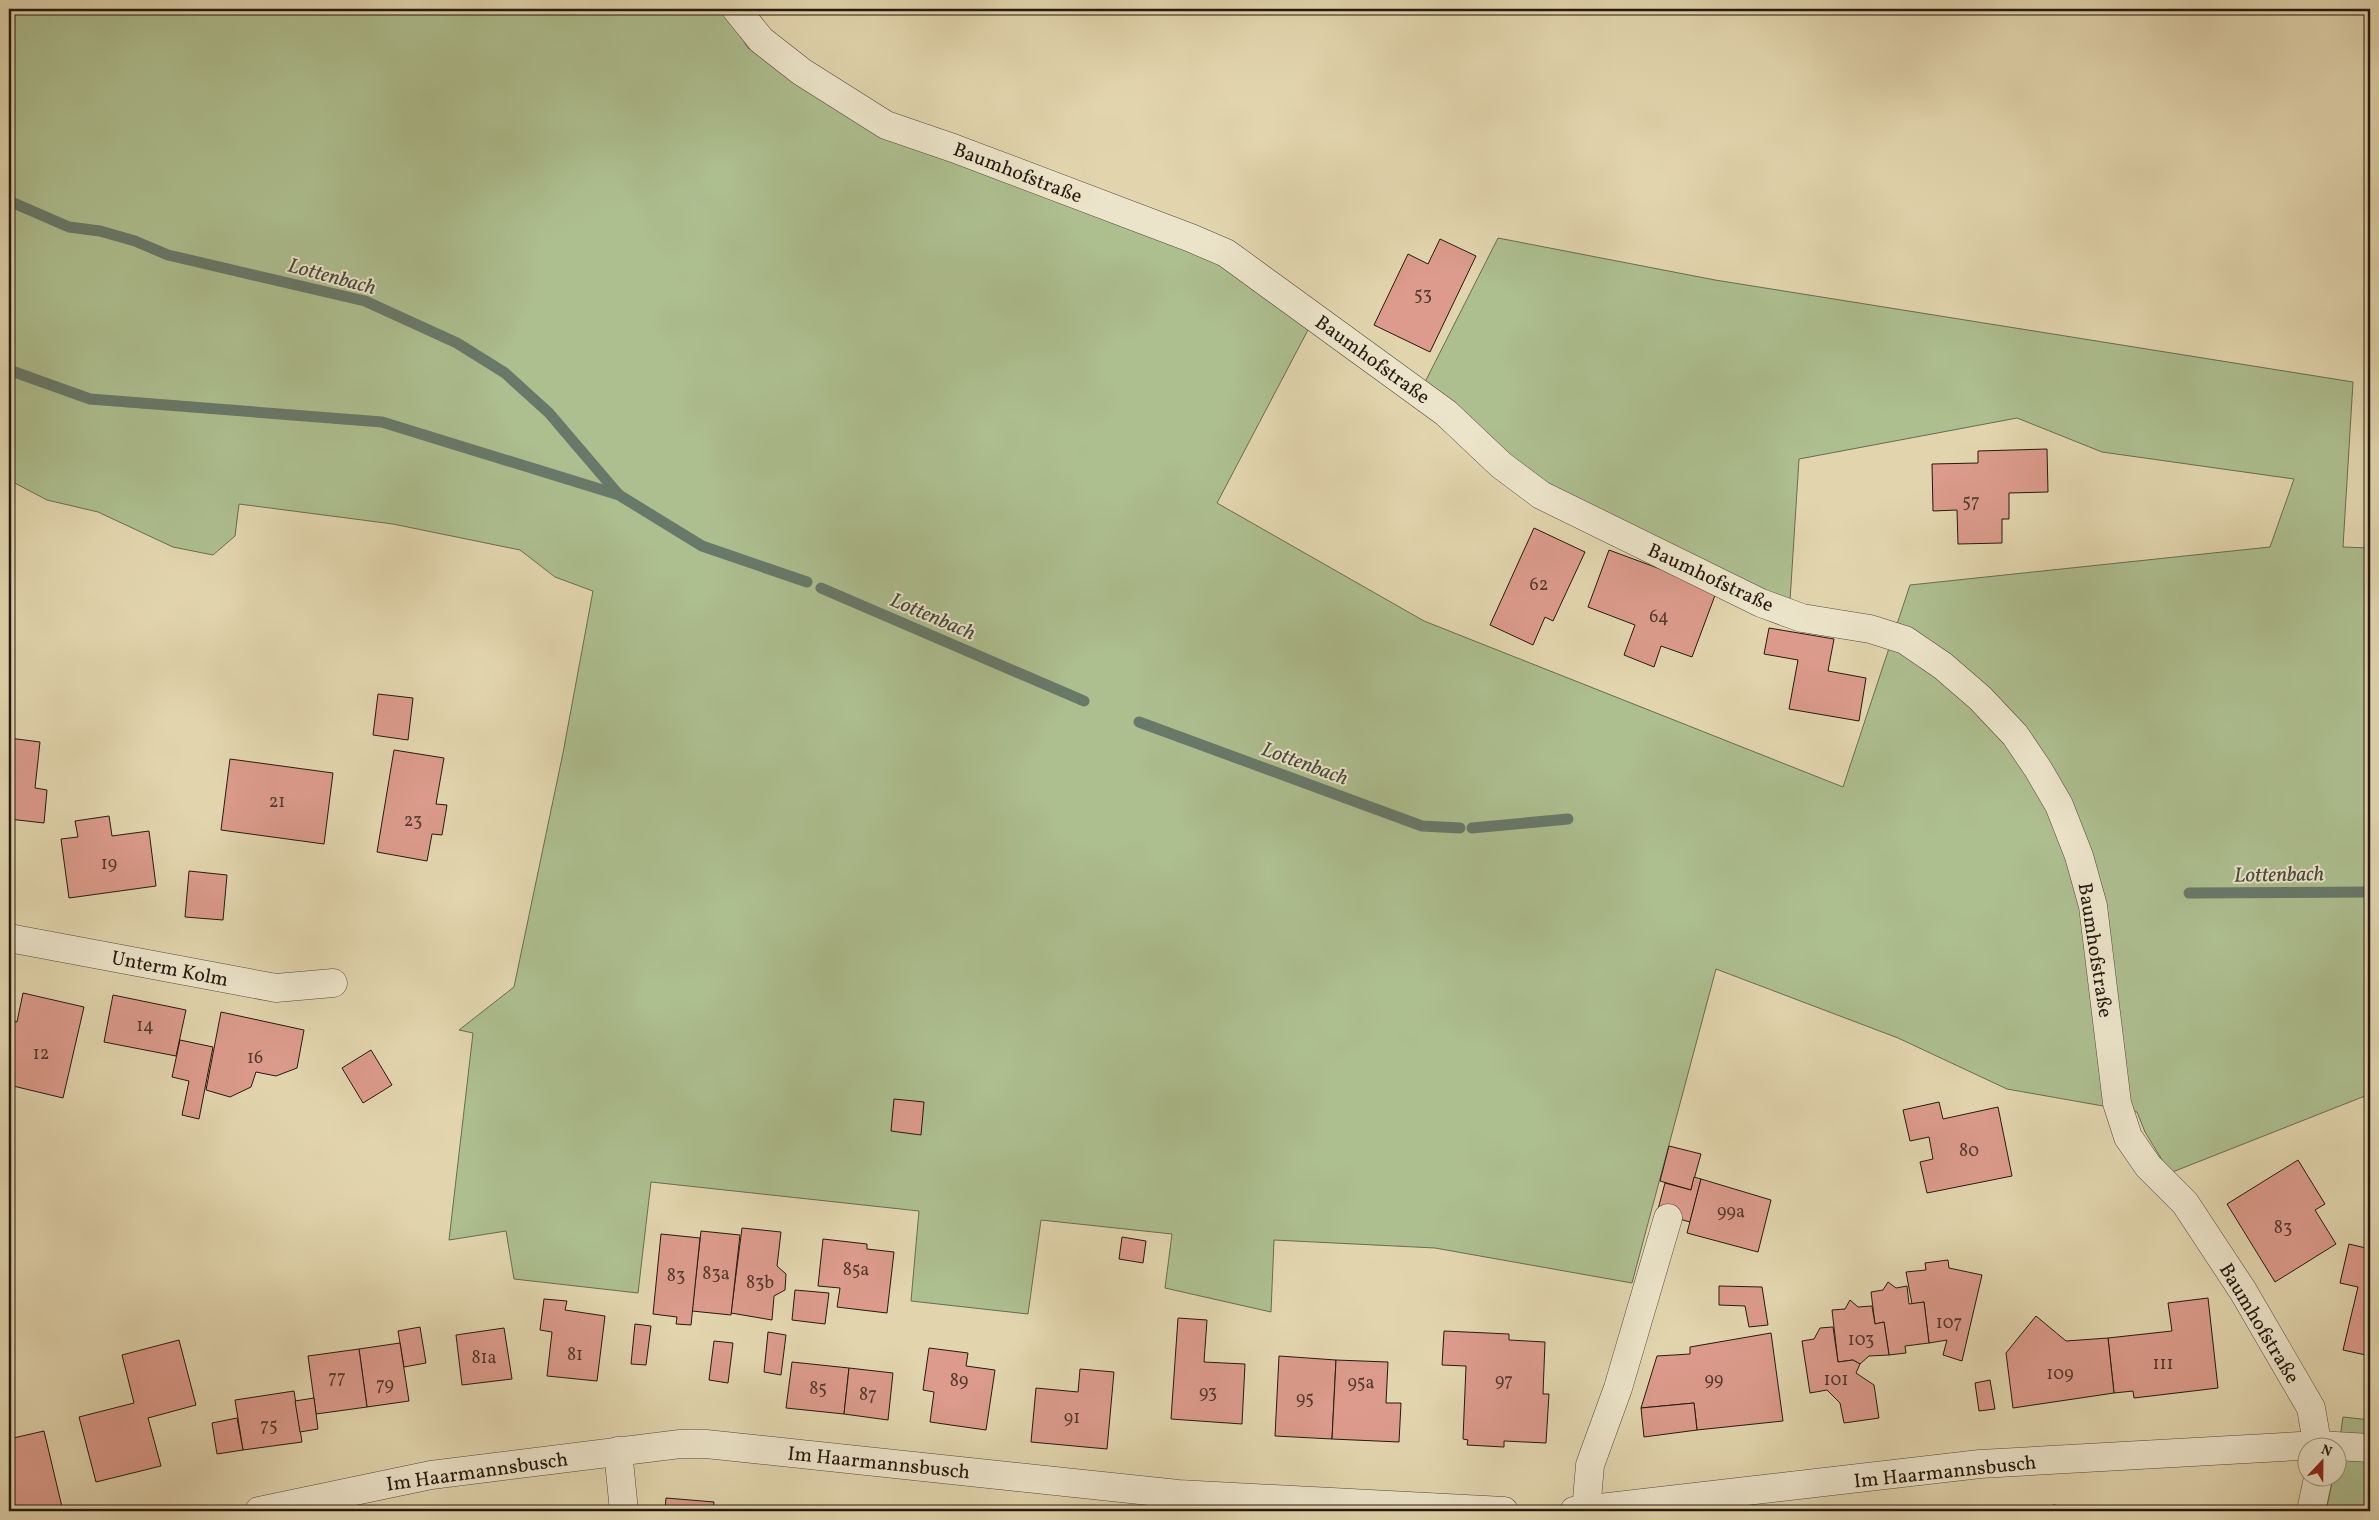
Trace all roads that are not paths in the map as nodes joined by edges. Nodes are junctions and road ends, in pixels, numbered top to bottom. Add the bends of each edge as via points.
1 (736, 9) edge
2 (9, 938) edge
3 (333, 983) dead end
4 (1668, 1218) dead end
5 (2317, 1438) edge
6 (2296, 1447) edge
7 (2346, 1447) edge
8 (2370, 1448) edge
9 (618, 1451) junction
10 (2316, 1488) edge
11 (259, 1511) edge
12 (624, 1511) edge
13 (1504, 1511) edge
14 (1574, 1511) edge
15 (1586, 1511) edge
16 (2311, 1511) edge

1 - 5 street, Baumhofstraße via 761,40 795,67 886,125 1226,253 1446,413 1500,465 1541,495 1761,603 1802,618 1870,629 1905,640 1943,666 1980,698 2015,735 2038,769 2058,805 2079,856 2093,906 2117,1103 2128,1137 2148,1166 2185,1203 2243,1291 2311,1408
2 - 3 street, Unterm Kolm via 276,988
4 - 15 street via 1618,1388 1590,1465
6 - 15 street, Im Haarmannsbusch via 1980,1464
7 - 8 street, Im Haarmannsbusch
9 - 11 street, Im Haarmannsbusch via 431,1474
9 - 12 street
9 - 13 street, Im Haarmannsbusch via 706,1444 1178,1494
10 - 16 street
14 - 15 street, Im Haarmannsbusch

